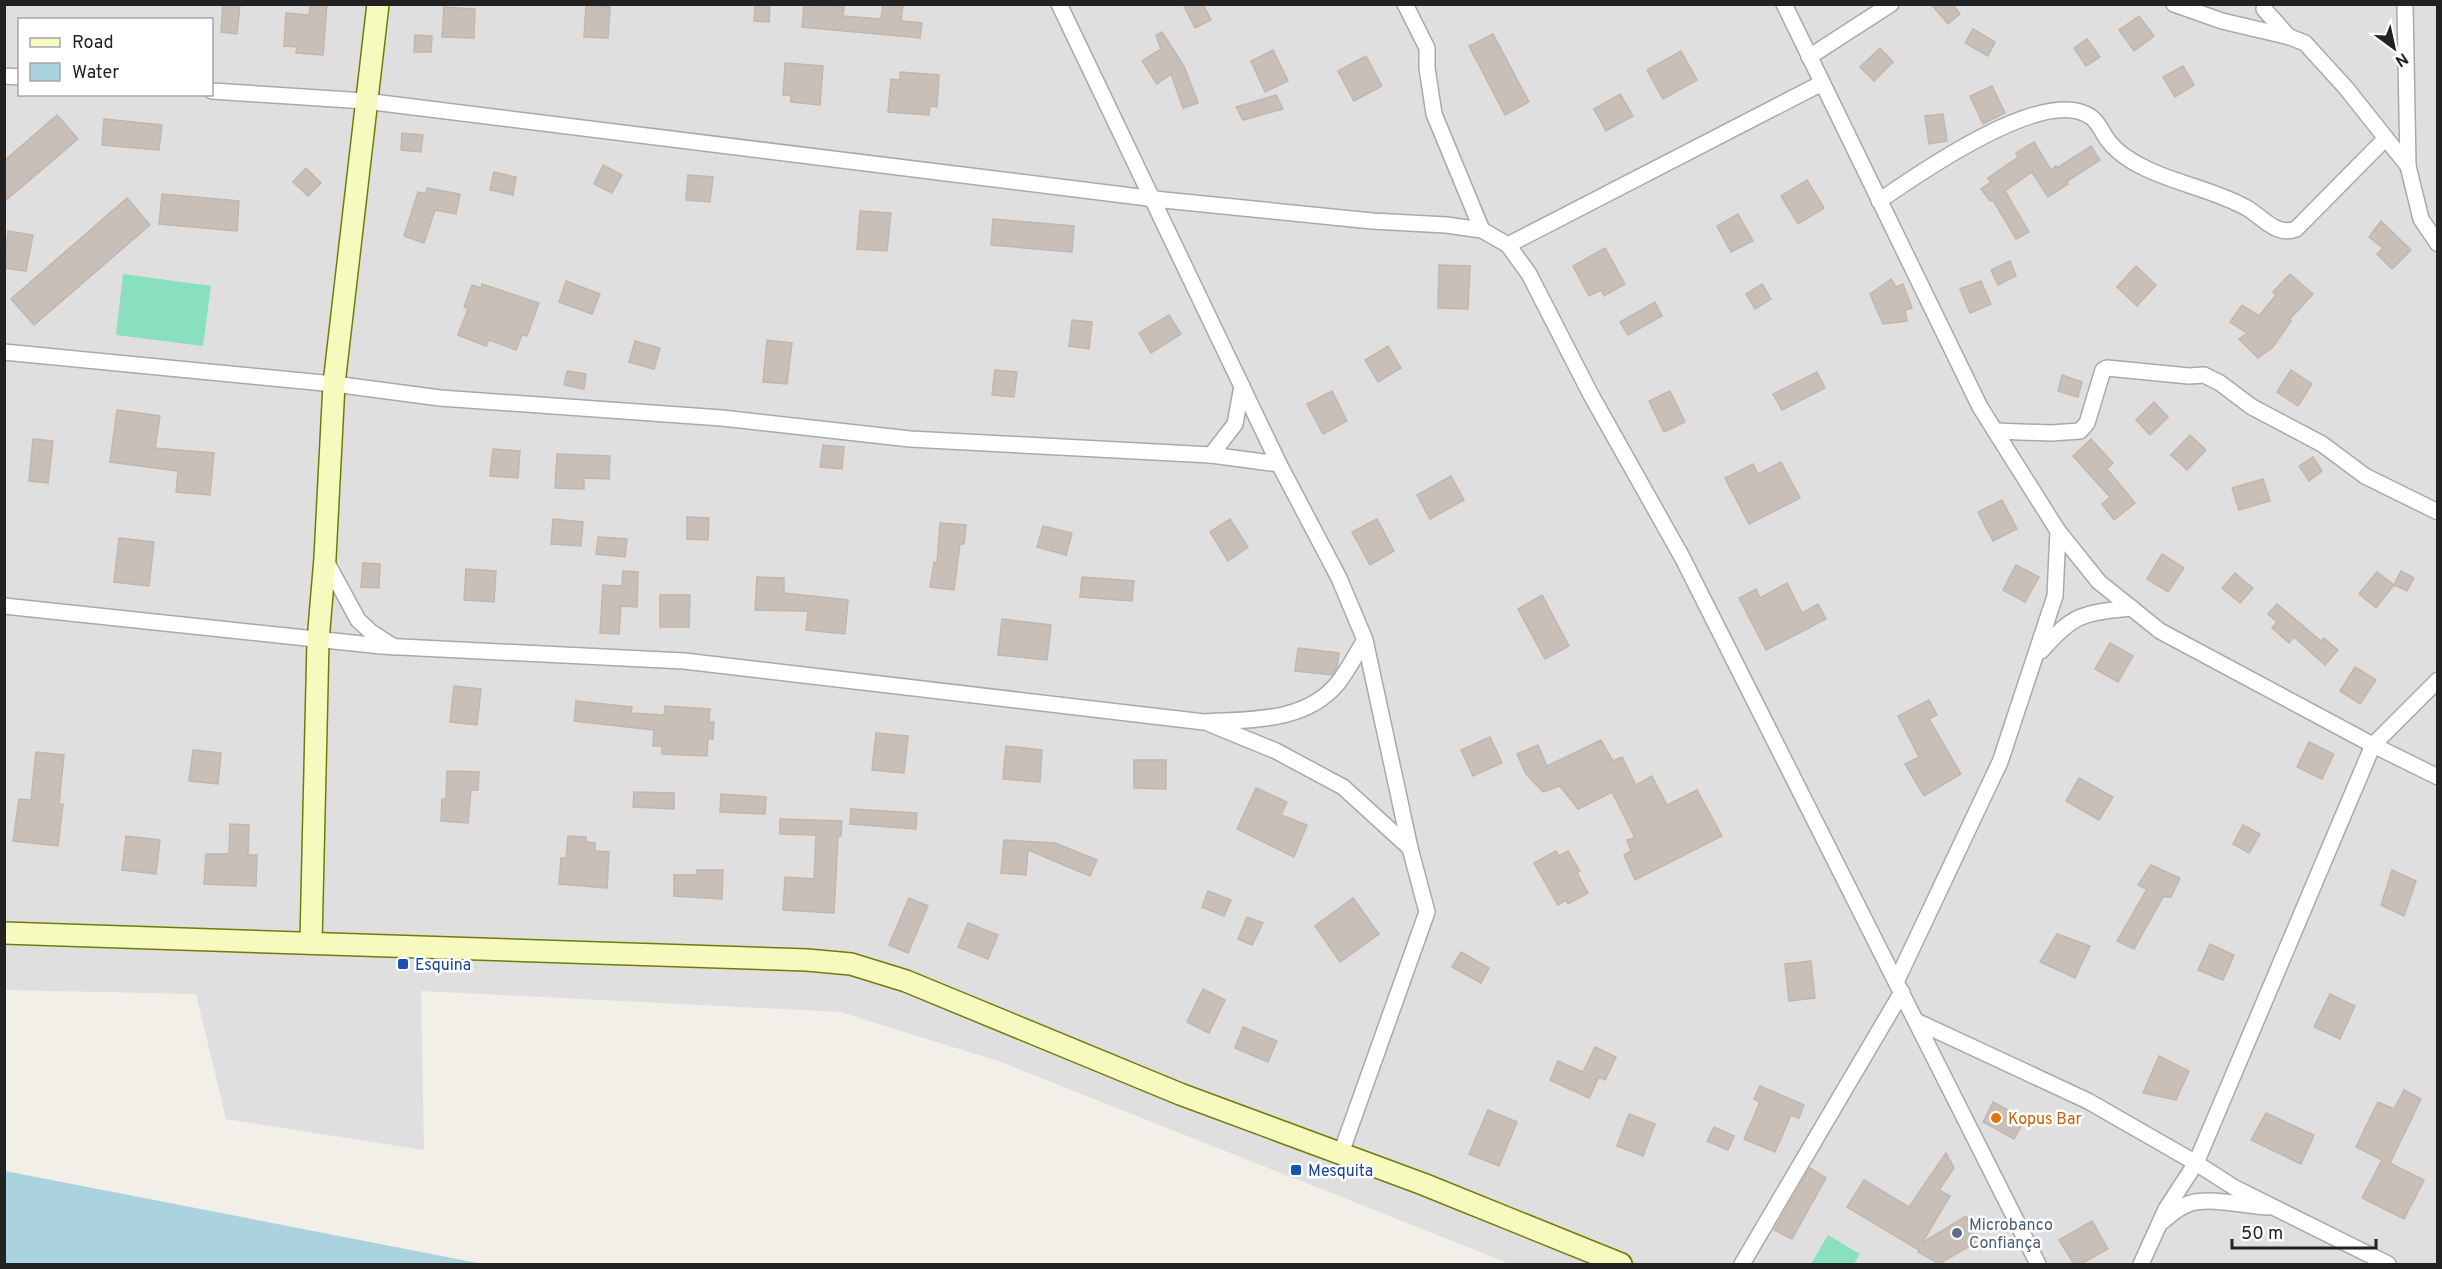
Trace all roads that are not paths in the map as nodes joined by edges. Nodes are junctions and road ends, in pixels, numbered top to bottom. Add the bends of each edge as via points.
1 (378, 4) edge
2 (1059, 4) edge
3 (1405, 4) edge
4 (1784, 4) edge
5 (1891, 4) edge
6 (2174, 4) edge
7 (2405, 4) edge
8 (2260, 6) edge
9 (2290, 37) junction
10 (1809, 57) junction
11 (1822, 83) junction
12 (213, 90) edge
13 (365, 101) junction
14 (2386, 138) junction
15 (2408, 166) junction
16 (1150, 198) junction
17 (1879, 201) junction
18 (1482, 230) junction
19 (2438, 244) edge
20 (1508, 245) junction
21 (4, 352) edge
22 (334, 384) junction
23 (1242, 386) junction
24 (1995, 431) junction
25 (1211, 455) junction
26 (1279, 464) junction
27 (2438, 512) edge
28 (2058, 531) junction
29 (325, 558) junction
30 (4, 606) edge
31 (2132, 608) junction
32 (1365, 640) junction
33 (318, 641) junction
34 (394, 646) junction
35 (2036, 656) junction
36 (2438, 680) edge
37 (1204, 722) junction
38 (2373, 746) junction
39 (2438, 777) edge
40 (1410, 848) junction
41 (4, 933) edge
42 (311, 942) junction
43 (1899, 986) junction
44 (1916, 1021) junction
45 (1341, 1154) junction
46 (2196, 1163) junction
47 (2274, 1208) junction
48 (2159, 1225) junction
49 (1621, 1264) edge
50 (1742, 1264) edge
51 (2038, 1264) edge
52 (2141, 1264) edge
53 (2388, 1264) edge

1 - 13 street
2 - 16 street
3 - 18 street via 1426,48 1434,114
4 - 10 street
5 - 10 street
6 - 9 street via 2222,21
7 - 15 street
8 - 9 street
9 - 14 street via 2305,43 2318,55
10 - 11 street
11 - 17 street
11 - 20 street
12 - 13 street
13 - 16 street
13 - 22 street
14 - 15 street
14 - 17 street via 2289,232 2278,230 2245,207 2146,169 2117,150 2091,117 2062,110 2046,111 1967,144
15 - 19 street via 2421,219
16 - 18 street
16 - 23 street
17 - 24 street
18 - 20 street
20 - 43 street via 1528,274 1683,557
21 - 22 street
22 - 25 street via 440,398 722,418 910,439
22 - 29 street
23 - 25 street via 1234,424
23 - 26 street
24 - 27 street via 2080,431 2087,423 2103,370 2107,368 2204,375 2252,407 2322,444 2365,476
24 - 28 street
25 - 26 street
26 - 32 street via 1339,578
28 - 31 street via 2099,582
28 - 35 street via 2055,596
29 - 33 street
29 - 34 street via 358,620
30 - 33 street
31 - 35 street via 2077,617
31 - 38 street via 2160,631
32 - 37 street via 1339,682 1314,705 1276,718
32 - 40 street
33 - 34 street
33 - 42 street
34 - 37 street via 684,661
35 - 43 street via 2000,762
36 - 38 street
37 - 40 street via 1276,751 1343,787
38 - 39 street
38 - 46 street
40 - 45 street via 1427,912
41 - 42 street
42 - 45 street via 851,964 906,981 1180,1094
43 - 44 street
43 - 50 street
44 - 46 street via 2088,1101
44 - 51 street
45 - 49 street
46 - 47 street
46 - 48 street
47 - 48 street via 2192,1203 2176,1210
47 - 53 street
48 - 52 street

